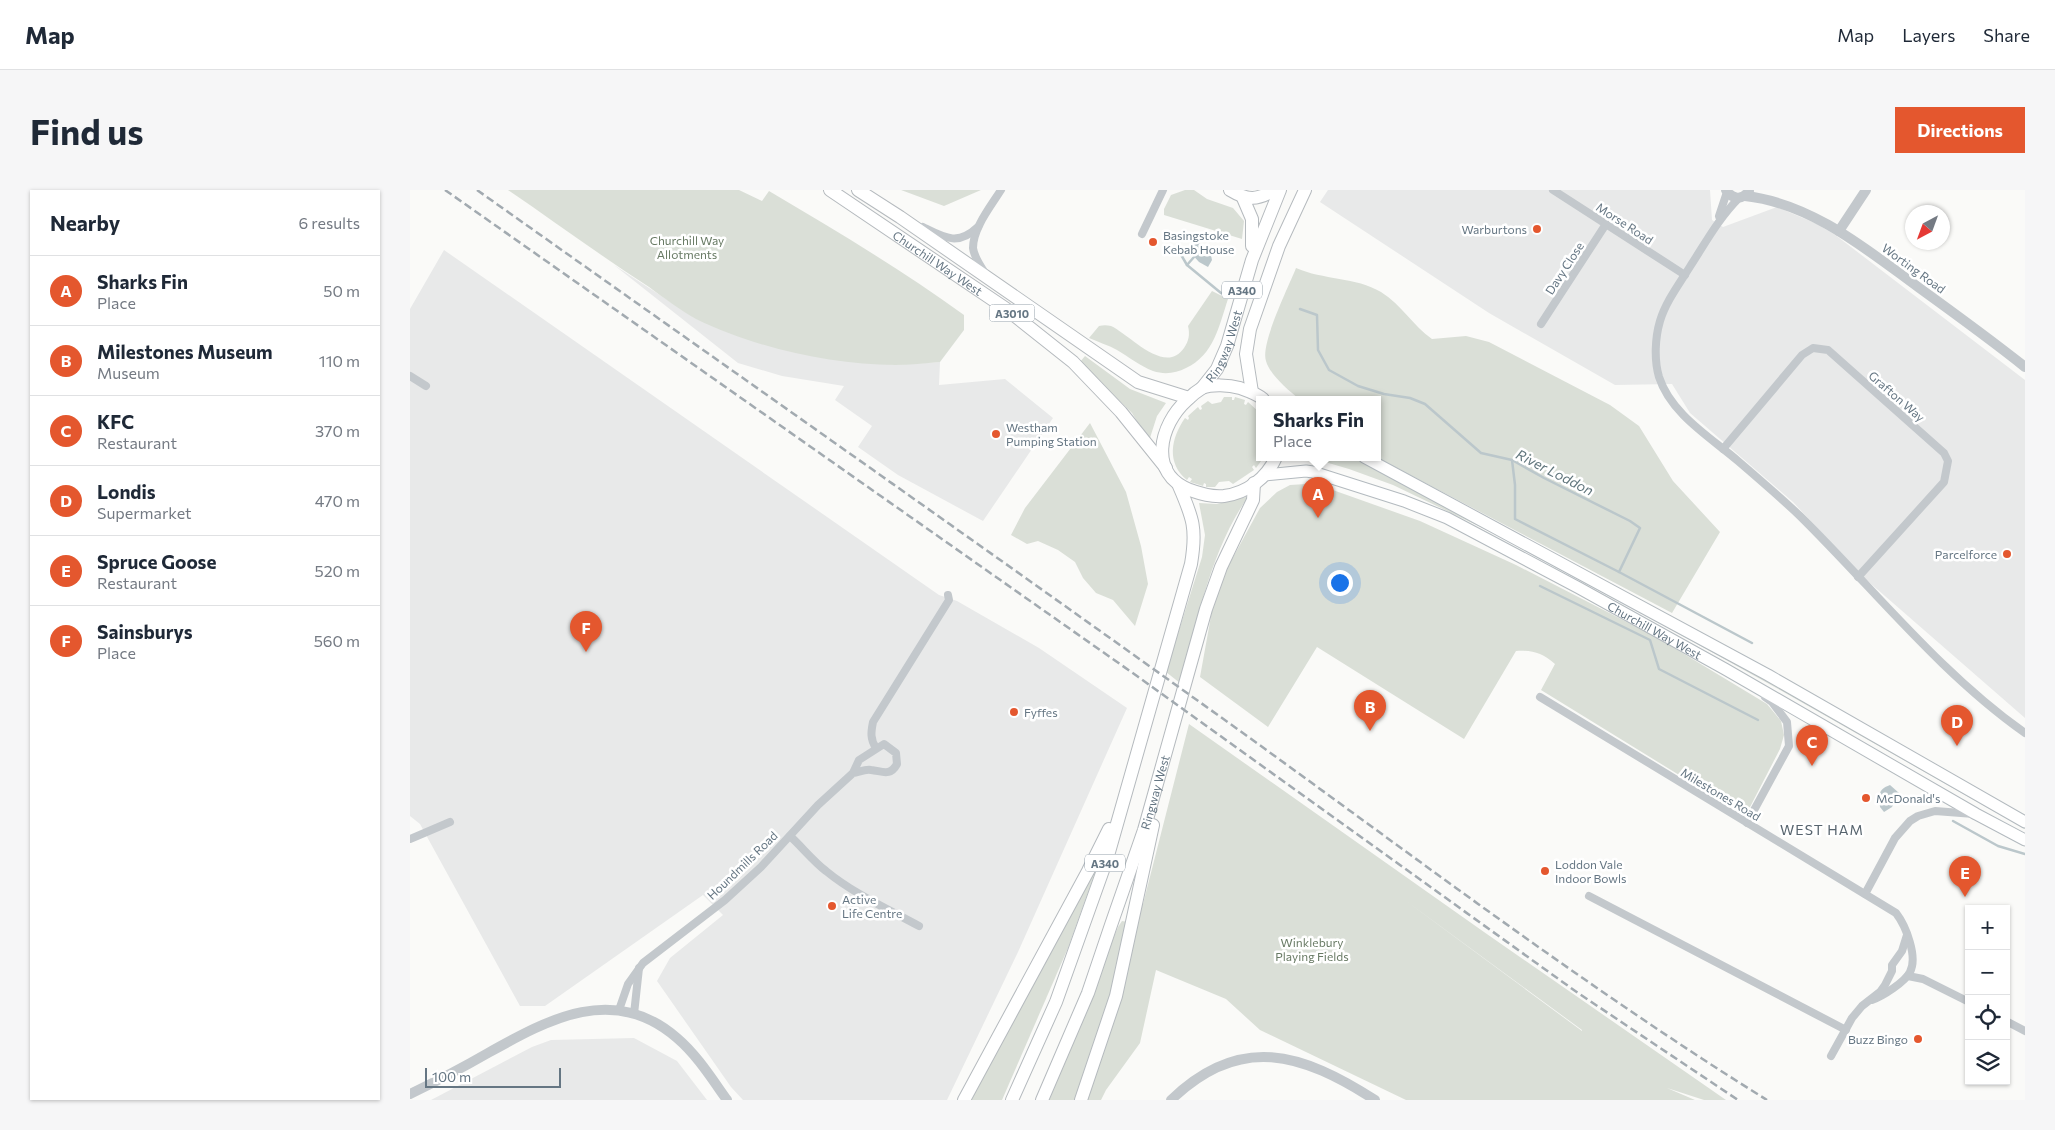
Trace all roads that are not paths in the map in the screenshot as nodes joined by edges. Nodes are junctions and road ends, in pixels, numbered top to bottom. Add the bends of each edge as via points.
1 (830, 190) edge
2 (858, 190) edge
3 (1001, 190) edge
4 (1156, 190) edge
5 (1163, 190) edge
6 (1230, 190) edge
7 (1275, 190) edge
8 (1280, 190) edge
9 (1305, 190) edge
10 (1553, 190) edge
11 (1765, 190) edge
12 (1866, 190) edge
13 (1727, 191) edge
14 (1744, 195) edge
15 (1243, 198) junction
16 (1156, 202) junction
17 (1780, 203) junction
18 (900, 216) junction
19 (1717, 223) junction
20 (1606, 224) junction
21 (980, 226) junction
22 (1839, 231) junction
23 (1142, 234) dead end
24 (1252, 260) junction
25 (1685, 275) junction
26 (988, 279) junction
27 (1541, 324) dead end
28 (2025, 367) edge
29 (410, 376) edge
30 (426, 386) dead end
31 (1202, 388) junction
32 (1252, 392) junction
33 (1259, 396) edge
34 (1189, 398) junction
35 (1723, 449) junction
36 (1274, 461) edge
37 (1371, 461) edge
38 (1166, 468) junction
39 (1265, 475) junction
40 (1254, 483) junction
41 (1179, 486) junction
42 (1858, 578) junction
43 (948, 595) dead end
44 (1725, 669) junction
45 (1540, 697) dead end
46 (2025, 733) edge
47 (1170, 741) junction
48 (876, 748) junction
49 (854, 772) junction
50 (1124, 798) junction
51 (1976, 814) junction
52 (450, 822) dead end
53 (2025, 822) edge
54 (1747, 824) junction
55 (790, 836) junction
56 (410, 839) edge
57 (2025, 840) edge
58 (1865, 894) junction
59 (1589, 896) dead end
60 (919, 926) dead end
61 (1907, 935) junction
62 (1896, 960) junction
63 (1911, 966) junction
64 (639, 968) junction
65 (1892, 971) junction
66 (1906, 976) junction
67 (1923, 979) junction
68 (1872, 1000) junction
69 (1965, 1000) edge
70 (619, 1010) junction
71 (634, 1014) junction
72 (2010, 1023) edge
73 (1846, 1030) junction
74 (2025, 1031) edge
75 (1831, 1056) dead end
76 (410, 1094) edge
77 (414, 1100) edge
78 (727, 1100) edge
79 (964, 1100) edge
80 (1012, 1100) edge
81 (1042, 1100) edge
82 (1081, 1100) edge
83 (1171, 1100) edge
84 (1375, 1100) edge

1 - 38 main road, Churchill Way West / A3010 via 1005,308 1073,362 1126,418
2 - 18 main road, Churchill Way West / A3010
3 - 21 street
4 - 16 street
5 - 16 street
6 - 15 main road
7 - 15 main road via 1264,196
8 - 24 main road, Ringway West / A340
9 - 32 main road, Ringway West / A340 via 1279,246 1250,330 1246,354
10 - 20 street, Morse Road
11 - 17 street, Worting Road
12 - 22 street
13 - 14 street, Worting Road via 1730,196
13 - 19 street
14 - 17 street, Worting Road
14 - 19 street
15 - 24 main road via 1252,219
16 - 23 street
17 - 22 street, Worting Road
18 - 21 street via 950,239 971,234
18 - 26 main road, Churchill Way West / A3010
19 - 25 street
20 - 25 street, Morse Road
20 - 27 street, Davy Close
21 - 26 street via 973,248
22 - 28 street, Worting Road
24 - 31 main road, Ringway West / A340 via 1227,346 1217,369
25 - 35 street via 1660,321 1656,341 1658,370 1677,408
26 - 34 main road, Churchill Way West / A3010 via 1138,382
29 - 30 street
31 - 32 main road via 1226,385
31 - 34 main road, Ringway West
32 - 33 main road
34 - 38 main road, Ringway West via 1176,410 1164,431 1162,454
35 - 42 street via 1800,516
35 - 42 street, Grafton Way via 1802,355 1813,348 1828,350 1944,453 1948,461 1944,482
36 - 39 main road
37 - 53 main road, Churchill Way West via 1768,675
38 - 41 main road, Churchill Way West
39 - 40 main road
39 - 44 main road, Churchill Way West via 1313,472 1447,518
40 - 41 main road via 1237,493 1217,497 1204,496
40 - 47 main road, Ringway West / A340 via 1253,500 1221,567 1206,609
41 - 50 main road, A340 via 1194,525 1191,564
42 - 46 street via 1918,640 1986,703
43 - 48 street via 948,600 873,722 871,735
44 - 51 main road, Churchill Way West
44 - 54 street via 1772,702 1787,722 1790,746
45 - 54 street, Milestones Road
47 - 81 main road, Ringway West / A340 via 1144,830 1088,993
47 - 82 main road via 1116,996
48 - 49 street, Houndmills Road via 858,760
48 - 49 street via 884,744 896,753 897,764 893,770 886,773
49 - 55 street, Houndmills Road
50 - 79 main road
50 - 80 main road, A340 via 1107,859 1056,1002
51 - 57 main road, Churchill Way West
51 - 58 street via 1935,812 1910,821 1895,838
52 - 56 street
54 - 58 street, Milestones Road
55 - 60 street via 835,877
55 - 64 street, Houndmills Road via 725,900
58 - 61 street, Milestones Road via 1896,913
59 - 73 street
61 - 62 street
61 - 63 street, Milestones Road via 1912,951
62 - 63 street via 1905,959
62 - 65 street
63 - 66 street
63 - 67 street
64 - 70 street, Houndmills Road via 628,984
64 - 71 street
65 - 66 street via 1898,978
65 - 68 street
66 - 67 street
66 - 68 street via 1892,990
67 - 69 street
68 - 73 street via 1862,1006
70 - 71 street
70 - 76 street via 574,1013 543,1024
71 - 78 street via 676,1037 700,1062
72 - 74 street
73 - 75 street
76 - 77 street
83 - 84 street via 1192,1081 1217,1067 1238,1059 1270,1056 1326,1072

